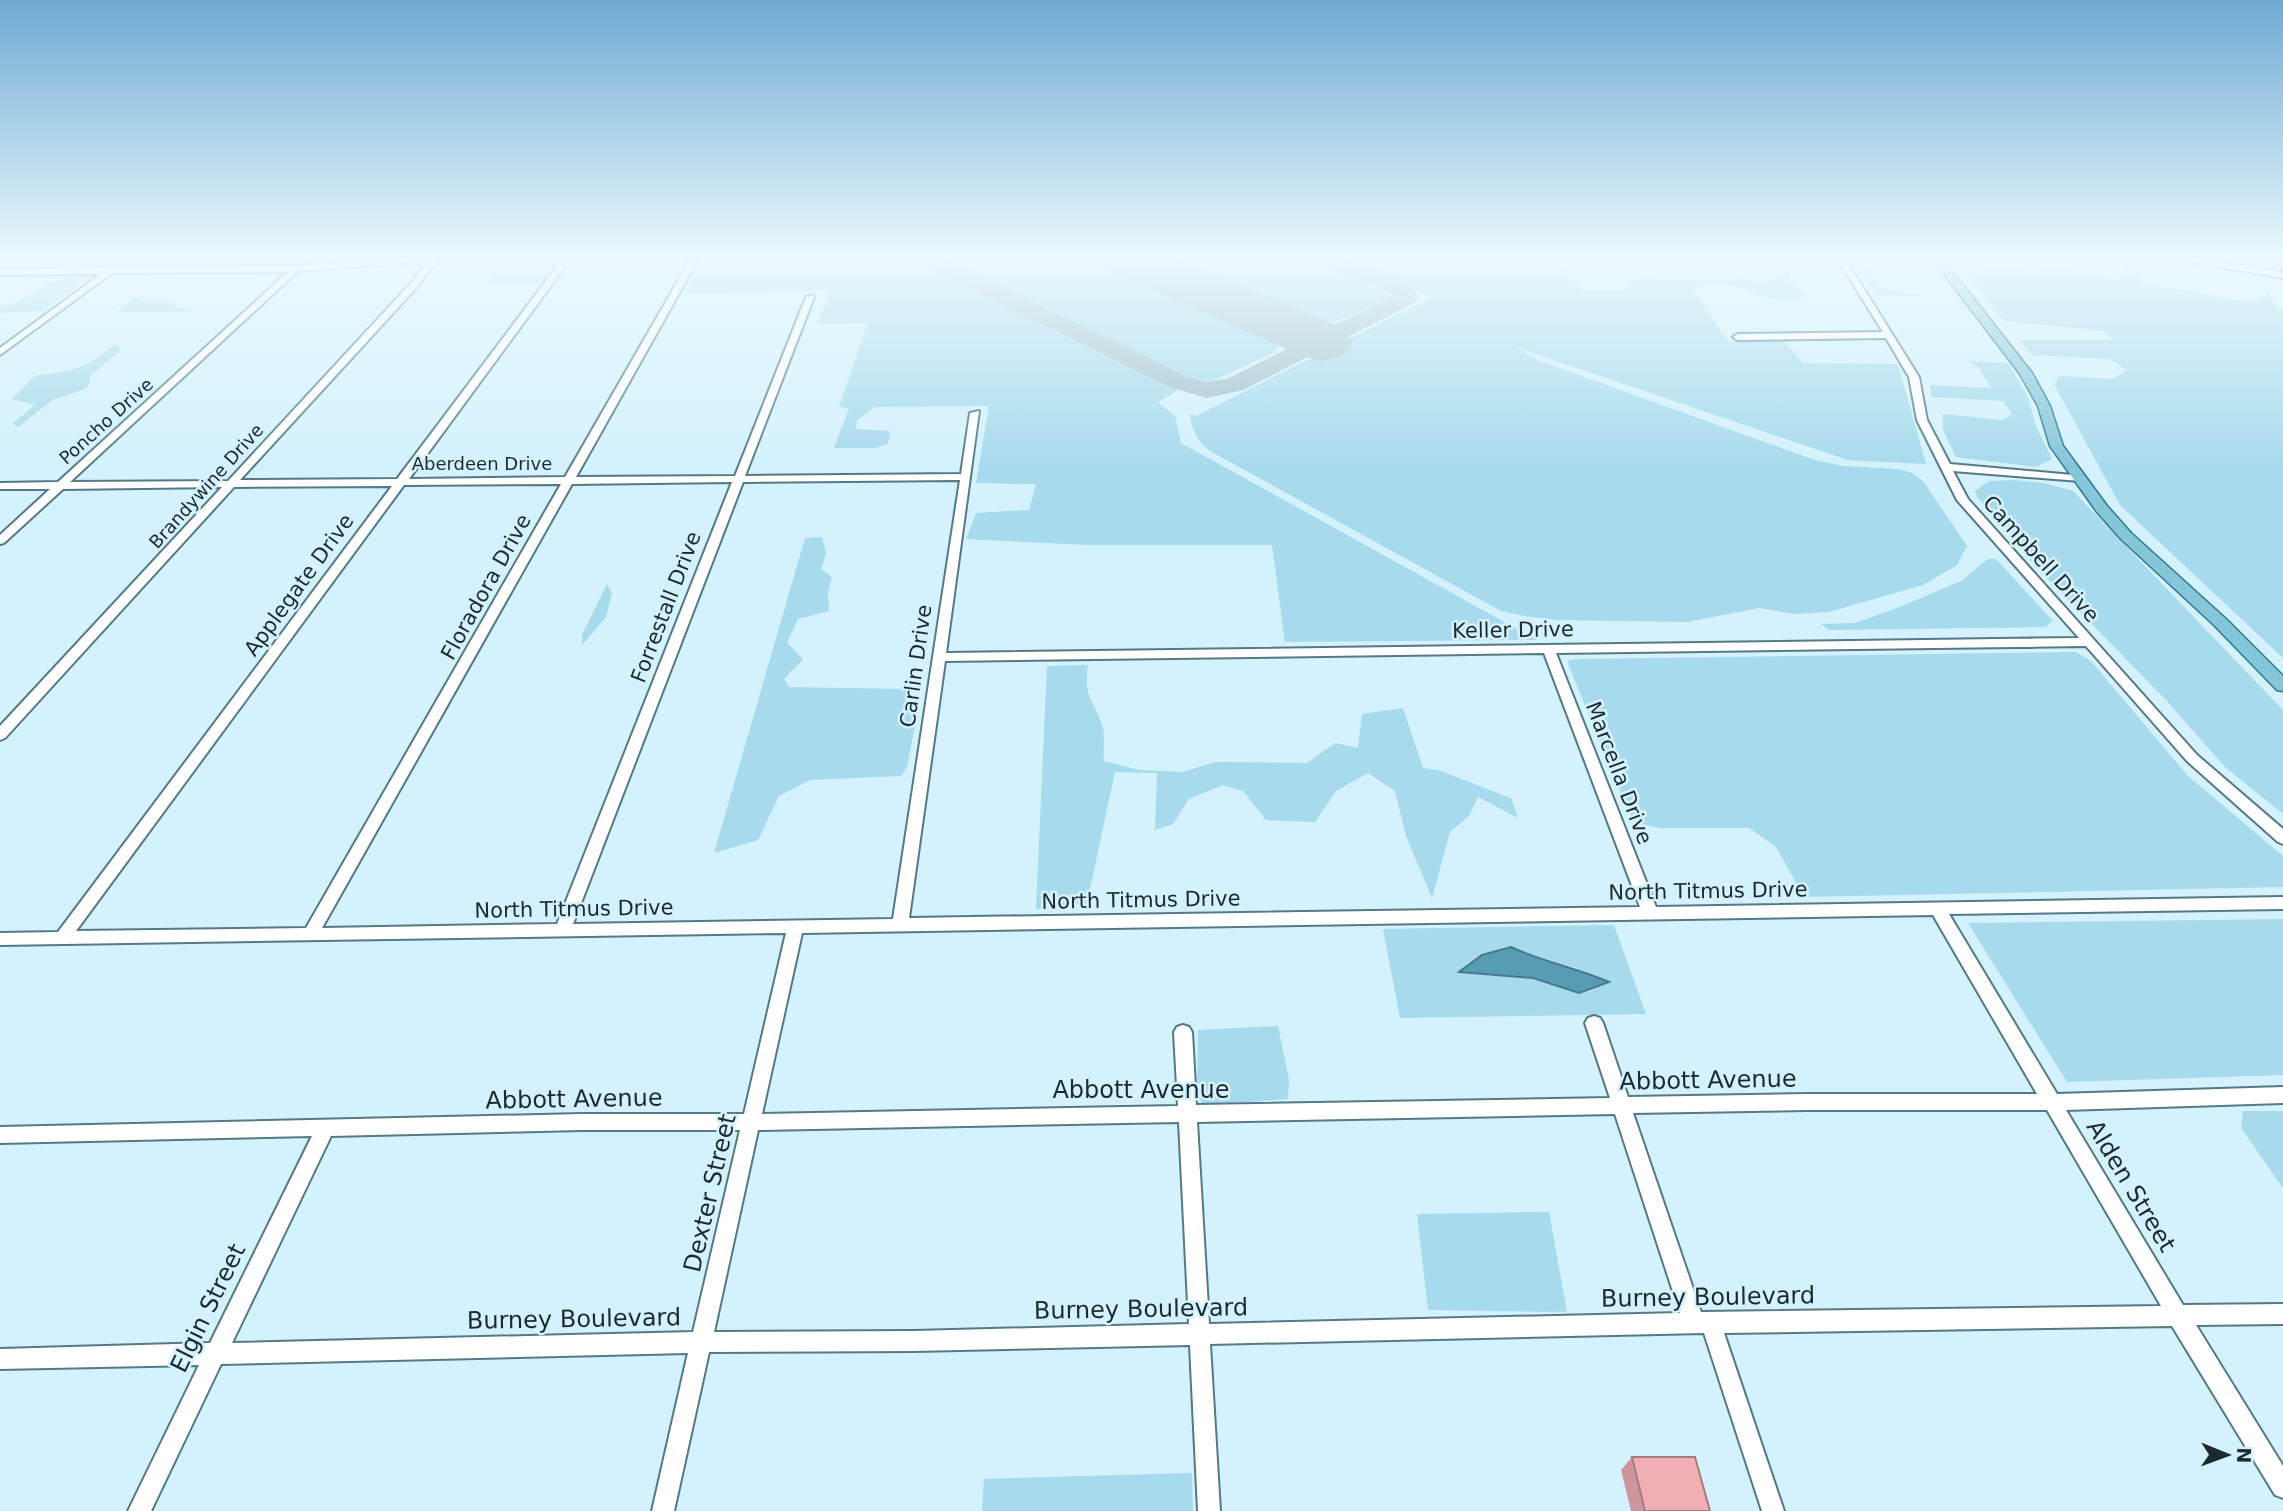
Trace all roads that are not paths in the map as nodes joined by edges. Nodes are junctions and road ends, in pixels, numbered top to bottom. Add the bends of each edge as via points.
1 (33, 328) edge
2 (232, 328) edge
3 (375, 328) edge
4 (515, 328) edge
5 (655, 328) edge
6 (798, 328) edge
7 (1885, 328) edge
8 (1991, 328) edge
9 (1890, 335) junction
10 (1738, 337) dead end
11 (0, 352) edge
12 (975, 413) dead end
13 (1945, 467) junction
14 (964, 477) junction
15 (2080, 478) junction
16 (739, 479) junction
17 (569, 480) junction
18 (400, 481) junction
19 (230, 484) junction
20 (61, 485) junction
21 (0, 486) edge
22 (0, 541) edge
23 (2089, 642) junction
24 (1548, 648) junction
25 (938, 657) junction
26 (2283, 686) edge
27 (0, 735) edge
28 (2283, 838) edge
29 (2283, 903) edge
30 (1938, 909) junction
31 (1651, 914) junction
32 (900, 925) junction
33 (795, 927) junction
34 (562, 931) junction
35 (310, 935) junction
36 (63, 937) junction
37 (0, 939) edge
38 (1594, 1023) dead end
39 (1183, 1032) dead end
40 (2283, 1095) edge
41 (2052, 1102) junction
42 (1623, 1106) junction
43 (1186, 1114) junction
44 (752, 1122) junction
45 (325, 1129) junction
46 (0, 1135) edge
47 (2283, 1314) edge
48 (2178, 1316) junction
49 (1703, 1323) junction
50 (1201, 1333) junction
51 (701, 1342) junction
52 (215, 1353) junction
53 (0, 1359) edge
54 (2283, 1487) edge
55 (139, 1511) edge
56 (663, 1511) edge
57 (1209, 1511) edge
58 (1773, 1511) edge

1 - 11 street
2 - 20 street, Poncho Drive
3 - 19 street, Brandywine Drive
4 - 18 street, Applegate Drive
5 - 17 street, Floradora Drive
6 - 16 street, Forrestall Drive
7 - 9 street, Campbell Drive
8 - 15 main road via 2026,373 2045,406 2057,446
9 - 10 street
9 - 13 street, Campbell Drive via 1914,377 1922,420
12 - 14 street, Carlin Drive
13 - 15 street
13 - 23 street, Campbell Drive via 1963,500
14 - 16 street, Aberdeen Drive
14 - 25 street, Carlin Drive
15 - 26 main road via 2126,536
16 - 17 street, Aberdeen Drive
16 - 34 street, Forrestall Drive
17 - 18 street, Aberdeen Drive
17 - 35 street, Floradora Drive
18 - 19 street, Aberdeen Drive
18 - 36 street, Applegate Drive
19 - 20 street, Aberdeen Drive
19 - 27 street, Brandywine Drive
20 - 21 street, Aberdeen Drive
20 - 22 street, Poncho Drive
23 - 24 street, Keller Drive
23 - 28 street, Campbell Drive via 2212,778
24 - 25 street, Keller Drive
24 - 31 street, Marcella Drive
25 - 32 street, Carlin Drive
29 - 30 street, North Titmus Drive
30 - 31 street, North Titmus Drive
30 - 41 street, Alden Street
31 - 32 street, North Titmus Drive
32 - 33 street, North Titmus Drive
33 - 34 street, North Titmus Drive
33 - 44 street, Dexter Street
34 - 35 street, North Titmus Drive
35 - 36 street, North Titmus Drive
36 - 37 street, North Titmus Drive
38 - 42 street
39 - 43 street
40 - 41 street, Abbott Avenue
41 - 42 street, Abbott Avenue
41 - 48 street, Alden Street
42 - 43 street, Abbott Avenue
42 - 49 street
43 - 44 street, Abbott Avenue
43 - 50 street
44 - 45 street, Abbott Avenue
44 - 51 street, Dexter Street
45 - 46 street, Abbott Avenue
45 - 52 street, Elgin Street
47 - 48 street, Burney Boulevard
48 - 49 street, Burney Boulevard
48 - 54 street, Alden Street
49 - 50 street, Burney Boulevard
49 - 58 street
50 - 51 street, Burney Boulevard
50 - 57 street
51 - 52 street, Burney Boulevard
51 - 56 street, Dexter Street
52 - 53 street, Burney Boulevard
52 - 55 street, Elgin Street

